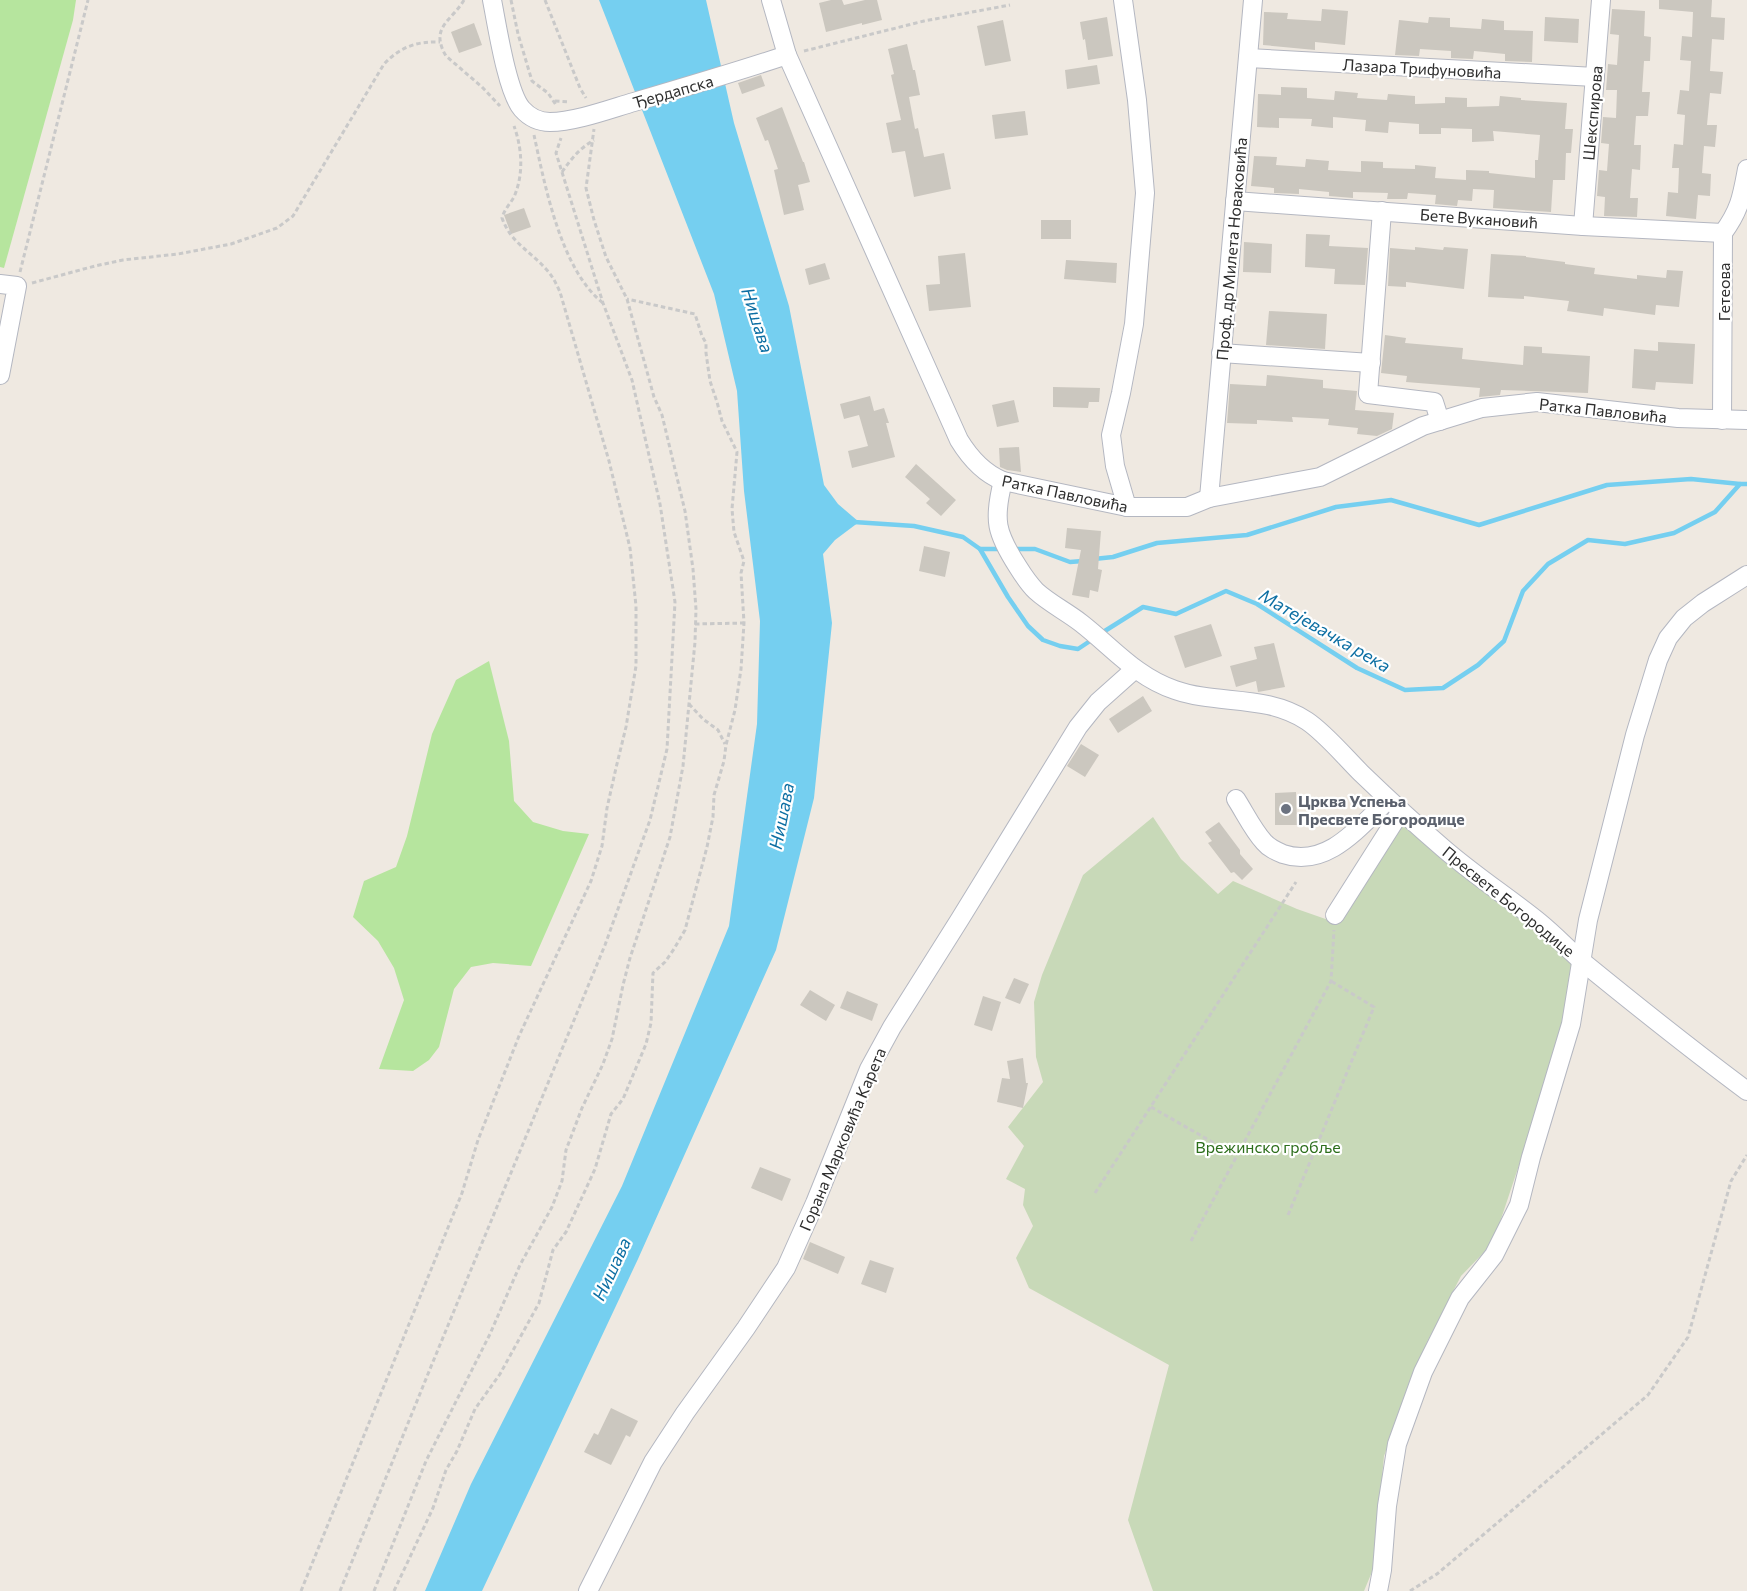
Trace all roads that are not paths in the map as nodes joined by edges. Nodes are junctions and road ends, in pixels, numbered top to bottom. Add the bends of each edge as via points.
1 (492, 0) edge
2 (771, 0) edge
3 (1123, 0) edge
4 (1253, 0) edge
5 (1601, 0) edge
6 (787, 55) junction
7 (1248, 58) junction
8 (1595, 77) junction
9 (1747, 169) edge
10 (1235, 201) junction
11 (1382, 212) junction
12 (1583, 226) junction
13 (1723, 233) junction
14 (8, 285) edge
15 (1221, 353) junction
16 (1371, 363) junction
17 (0, 375) edge
18 (1722, 420) junction
19 (1747, 420) edge
20 (1440, 421) junction
21 (1003, 481) junction
22 (1209, 498) junction
23 (1127, 507) junction
24 (1747, 575) edge
25 (1135, 669) junction
26 (1236, 799) dead end
27 (1395, 805) junction
28 (1335, 915) road end
29 (1582, 961) junction
30 (1747, 1091) edge
31 (588, 1591) edge
32 (1378, 1591) edge

1 - 6 street, Ђердапска via 517,102 540,121 600,112
2 - 6 street, Ратка Павловића
3 - 23 street via 1145,193 1134,324 1111,435
4 - 7 street, Проф. др Милета Новаковића
5 - 8 street, Шекспирова
6 - 21 street, Ратка Павловића via 959,440 980,467
7 - 8 street, Лазара Трифуновића
7 - 10 street, Проф. др Милета Новаковића
8 - 12 street, Шекспирова
9 - 13 street via 1742,199
10 - 11 street, Бете Вукановић
10 - 15 street, Проф. др Милета Новаковића
11 - 12 street, Бете Вукановић
11 - 16 street
12 - 13 street, Бете Вукановић
13 - 18 street, Гетеова
14 - 17 street
15 - 16 street
15 - 22 street, Проф. др Милета Новаковића
16 - 20 street via 1368,394 1434,402
18 - 19 street, Ратка Павловића
18 - 20 street, Ратка Павловића via 1537,402 1482,408
20 - 22 street, Ратка Павловића via 1320,477
21 - 23 street, Ратка Павловића
21 - 25 street, Пресвете Богородице via 997,508 1001,537 1030,584
22 - 23 street, Ратка Павловића via 1187,507
24 - 29 street via 1684,618 1662,649 1626,770 1588,920
25 - 27 street, Пресвете Богородице via 1175,690 1267,704 1293,713 1317,729
25 - 31 street, Горана Марковића Карета via 1098,702 1078,727 892,1028 869,1069 786,1268 653,1462
26 - 27 street via 1264,842 1275,851 1300,858 1326,852
27 - 28 street
27 - 29 street, Пресвете Богородице
29 - 30 street, Пресвете Богородице
29 - 32 street via 1571,1024 1519,1205 1494,1255 1460,1298 1423,1372 1397,1444

